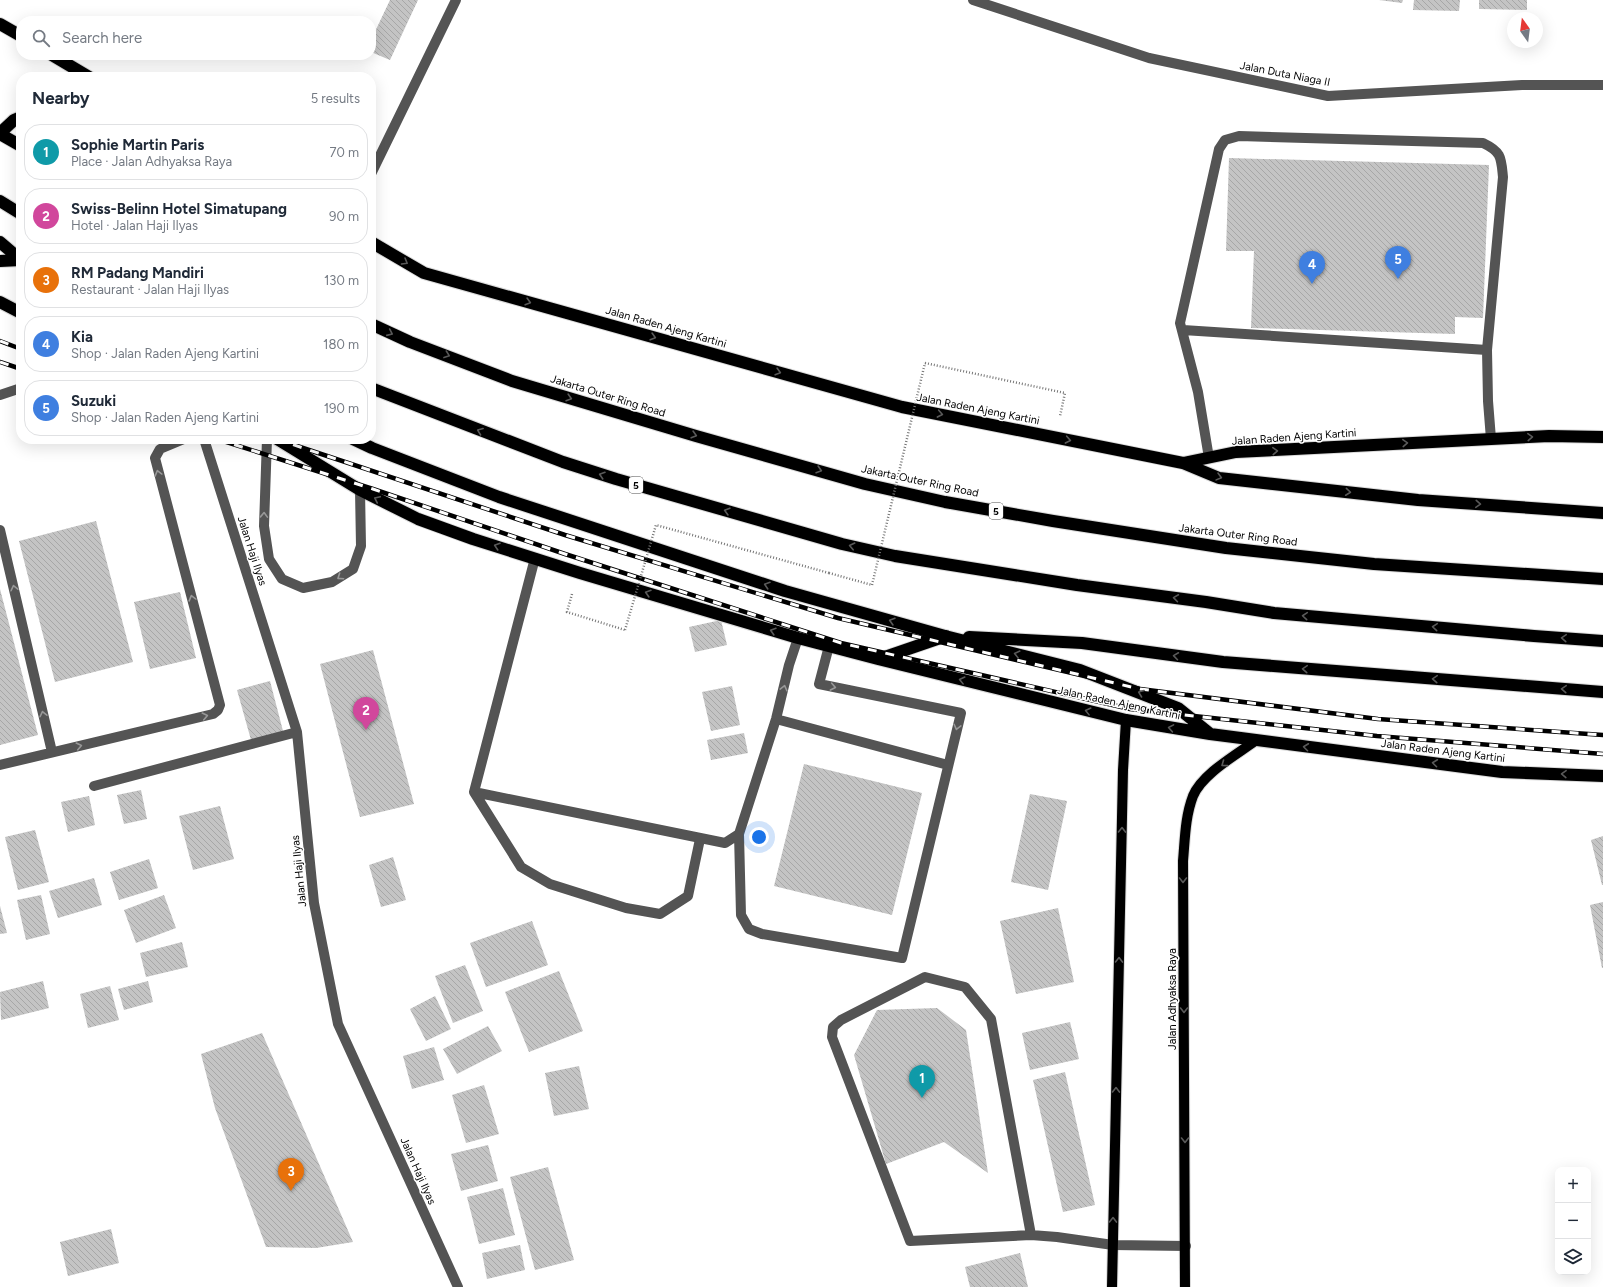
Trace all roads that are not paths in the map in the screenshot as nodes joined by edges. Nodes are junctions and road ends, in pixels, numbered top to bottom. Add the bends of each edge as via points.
1 (456, 0) edge
2 (973, 0) edge
3 (0, 24) edge
4 (16, 33) edge
5 (60, 60) edge
6 (81, 72) edge
7 (1603, 85) edge
8 (16, 119) edge
9 (0, 133) edge
10 (16, 143) edge
11 (376, 164) edge
12 (0, 201) edge
13 (16, 211) edge
14 (0, 242) edge
15 (376, 245) edge
16 (16, 256) edge
17 (16, 260) edge
18 (0, 262) edge
19 (0, 302) edge
20 (16, 310) edge
21 (376, 326) edge
22 (1183, 330) junction
23 (1487, 350) junction
24 (16, 390) edge
25 (376, 390) edge
26 (0, 395) edge
27 (1603, 437) edge
28 (1491, 439) junction
29 (172, 444) edge
30 (206, 444) edge
31 (267, 444) edge
32 (285, 444) edge
33 (364, 444) edge
34 (1209, 458) junction
35 (1183, 463) junction
36 (360, 490) junction
37 (1603, 513) edge
38 (0, 530) edge
39 (535, 558) junction
40 (1603, 580) edge
41 (946, 636) junction
42 (798, 638) junction
43 (1603, 640) edge
44 (829, 646) junction
45 (878, 659) junction
46 (1603, 692) edge
47 (776, 719) junction
48 (1126, 720) junction
49 (297, 732) junction
50 (1210, 734) junction
51 (1255, 741) junction
52 (52, 752) junction
53 (0, 765) edge
54 (948, 765) junction
55 (1603, 776) edge
56 (94, 786) dead end
57 (474, 792) junction
58 (739, 834) junction
59 (700, 839) junction
60 (1031, 1235) junction
61 (1113, 1245) junction
62 (1186, 1246) junction
63 (458, 1287) edge
64 (1112, 1287) edge
65 (1185, 1287) edge

1 - 11 street
2 - 7 street, Jalan Duta Niaga II via 1149,58 1328,96 1522,85
3 - 4 highway
5 - 6 highway
8 - 9 highway
9 - 10 highway
12 - 13 highway
14 - 16 highway
15 -> 35 highway, Jalan Raden Ajeng Kartini via 424,273 902,407
17 - 18 highway
19 - 20 highway
21 -> 40 highway, Jakarta Outer Ring Road / 5 via 512,381 865,484 946,502 1226,548 1374,564
22 - 23 street
22 - 23 street via 1180,323 1181,314 1219,149 1225,140 1239,136 1483,143 1495,149 1502,160 1503,177
22 - 34 street via 1198,392
23 - 28 street
24 - 26 street
43 -> 25 highway, 5 via 1274,614 894,556 834,542 616,479 563,462
28 -> 27 highway, Jalan Raden Ajeng Kartini
34 -> 28 highway, Jalan Raden Ajeng Kartini via 1236,452
52 -> 29 street via 213,714 220,705 154,458 160,449
30 - 49 street, Jalan Haji Ilyas
36 -> 31 street via 361,546 352,568 332,582 303,588 282,580 269,559 264,526
32 - 36 highway, Jalan Raden Ajeng Kartini
41 -> 33 highway, Jalan Raden Ajeng Kartini via 785,591 498,497
34 - 35 highway, Jalan Raden Ajeng Kartini
35 -> 37 highway via 1220,478 1418,500
39 -> 36 highway, Jalan Raden Ajeng Kartini via 418,518
52 -> 38 street
42 -> 39 highway, Jalan Raden Ajeng Kartini
39 - 57 street
41 - 45 highway
46 -> 41 highway via 1223,662 1082,643
50 -> 41 highway, Jalan Raden Ajeng Kartini via 1178,708 1080,670
42 - 44 highway, Jalan Raden Ajeng Kartini
47 -> 42 street
44 - 45 highway, Jalan Raden Ajeng Kartini
44 -> 54 street via 820,684 961,713
48 -> 45 highway, Jalan Raden Ajeng Kartini
47 - 54 street
47 - 58 street
50 -> 48 highway, Jalan Raden Ajeng Kartini
61 -> 48 main road
49 - 56 street
49 - 63 street, Jalan Haji Ilyas via 314,903 338,1024
50 - 51 highway, Jalan Raden Ajeng Kartini
55 -> 51 highway, Jalan Raden Ajeng Kartini via 1502,772
51 -> 62 main road, Jalan Adhyaksa Raya via 1207,777 1193,795 1186,821 1183,861
52 - 53 street
54 - 58 street via 902,958 749,930 741,915
57 - 59 street
57 - 59 street via 521,867 550,884 626,908 660,914 688,896
58 - 59 street via 725,843
60 - 60 street via 910,1241 832,1036 833,1027 841,1020 925,977 965,987 991,1019
60 - 61 street
61 - 62 street
61 - 64 main road
62 - 65 main road, Jalan Adhyaksa Raya

